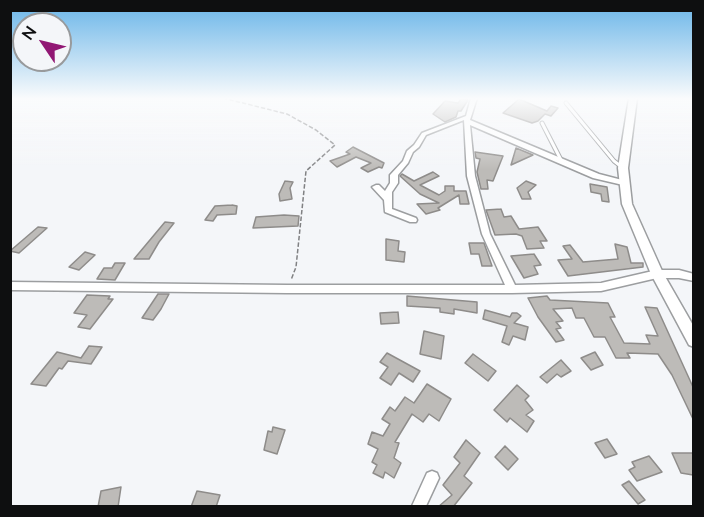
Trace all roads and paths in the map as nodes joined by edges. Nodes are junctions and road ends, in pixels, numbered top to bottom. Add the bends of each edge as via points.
1 (302, 122) edge
2 (458, 122) edge
3 (467, 122) edge
4 (474, 122) edge
5 (582, 122) edge
6 (630, 122) edge
7 (542, 123) dead end
8 (561, 160) junction
9 (623, 168) junction
10 (623, 183) junction
11 (413, 216) dead end
12 (657, 274) junction
13 (693, 278) edge
14 (10, 286) edge
15 (512, 289) junction
16 (287, 290) junction
17 (693, 341) edge
18 (432, 478) dead end
19 (419, 507) edge

1 - 16 path via 335,145 306,171 296,267
2 - 11 street via 424,134 384,194 388,210 400,216
3 - 15 street via 471,176 486,234
4 - 8 street
5 - 9 lane
6 - 9 main road
7 - 8 lane
8 - 10 street
9 - 10 main road
10 - 12 main road via 627,204
12 - 13 street
12 - 15 street via 601,287
12 - 17 main road
14 - 16 street
15 - 16 street
18 - 19 street

